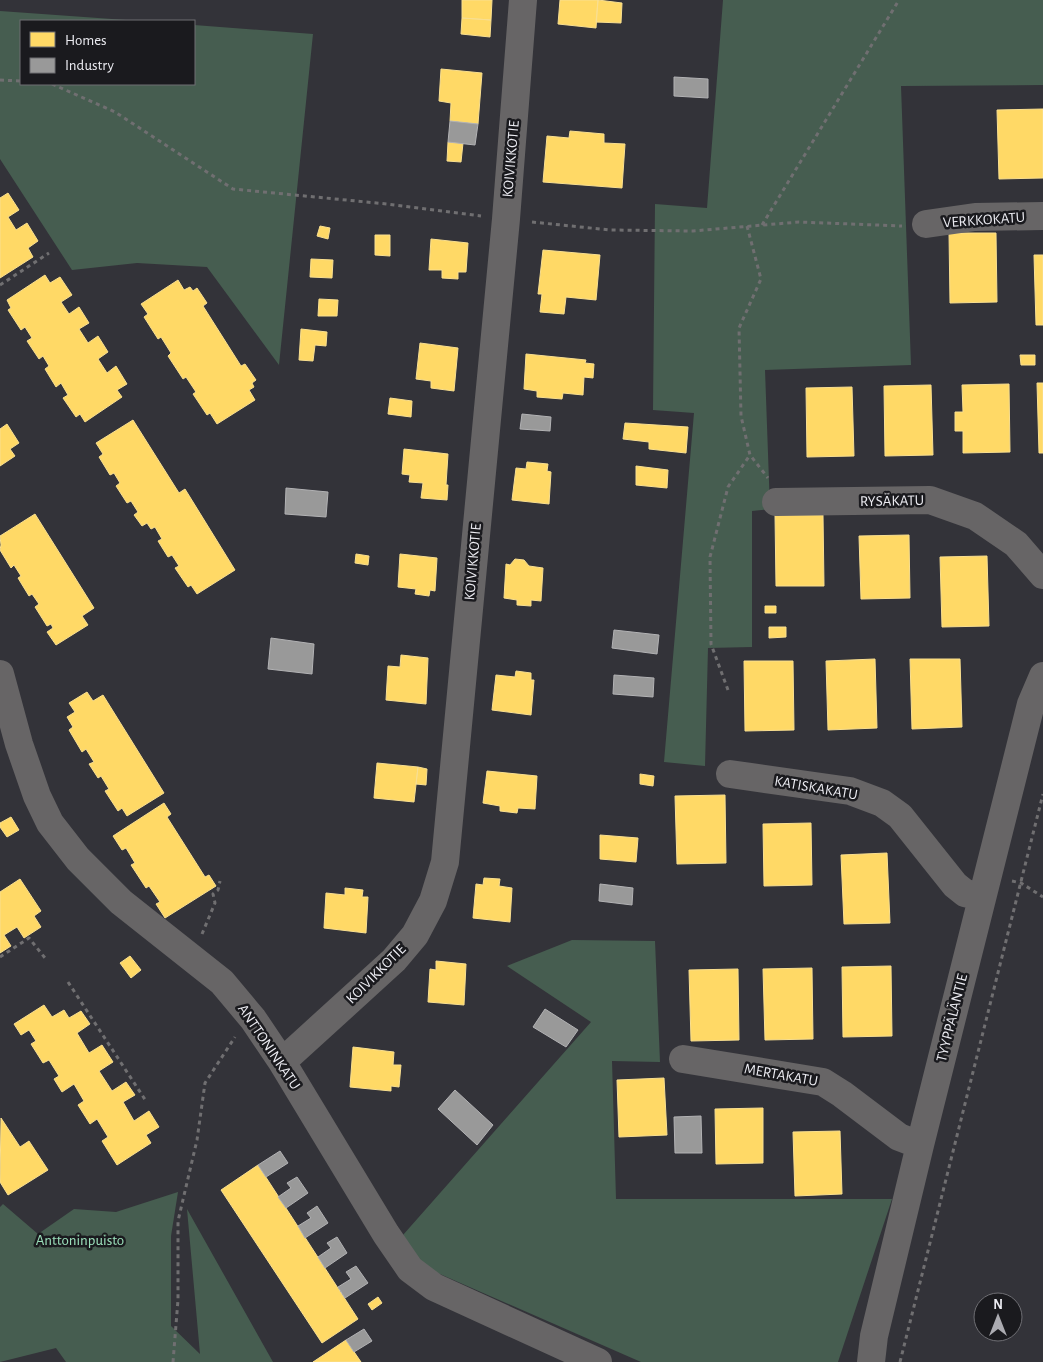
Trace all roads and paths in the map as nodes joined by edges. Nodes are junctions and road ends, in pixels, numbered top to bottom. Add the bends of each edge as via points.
1 (524, 0) edge
2 (899, 0) edge
3 (0, 80) edge
4 (20, 81) edge
5 (54, 85) edge
6 (1043, 216) edge
7 (506, 219) junction
8 (926, 224) joint
9 (762, 225) junction
10 (747, 226) junction
11 (49, 253) dead end
12 (0, 285) edge
13 (750, 455) junction
14 (781, 502) joint
15 (1043, 575) edge
16 (0, 674) edge
17 (1043, 676) edge
18 (728, 690) dead end
19 (730, 774) dead end
20 (1043, 794) edge
21 (220, 881) dead end
22 (1021, 883) junction
23 (1043, 896) edge
24 (982, 897) junction
25 (200, 938) dead end
26 (0, 957) edge
27 (46, 958) dead end
28 (68, 982) dead end
29 (238, 1032) dead end
30 (683, 1059) dead end
31 (282, 1062) junction
32 (146, 1101) dead end
33 (920, 1145) junction
34 (173, 1362) edge
35 (598, 1362) edge
36 (871, 1362) edge
37 (900, 1362) edge

1 - 7 street, KOIVIKKOTIE
2 - 9 path
3 - 4 path
5 - 7 path via 116,112 233,190
6 - 8 street, VERKKOKATU via 975,217
7 - 10 path via 610,230 693,231
7 - 31 street, KOIVIKKOTIE via 445,862 433,901 415,935 394,960
8 - 9 path via 893,226 799,222
9 - 10 path
10 - 13 path via 760,279 739,328 741,416
11 - 12 path
13 - 14 path
13 - 18 path via 728,487 710,557 711,644
14 - 15 street, RYSÄKATU via 930,500 974,516 1016,544
16 - 31 street, ANTTONINKATU via 36,796 50,823 78,859 120,902 222,982 253,1019
17 - 24 street, TYYPPÄLÄNTIE via 1031,704
19 - 24 street, KATISKAKATU via 850,791 882,803 900,816 955,885 965,893
20 - 22 path
21 - 25 path via 218,890 213,894 215,903
22 - 23 path
22 - 37 path
24 - 33 street, TYYPPÄLÄNTIE
26 - 27 path via 29,938
28 - 32 path
29 - 34 path via 205,1083 197,1140 178,1221 178,1300
30 - 33 street, MERTAKATU via 823,1082 899,1137
31 - 35 street, ANTTONINKATU via 410,1269 434,1287
33 - 36 street, TYYPPÄLÄNTIE via 874,1336

